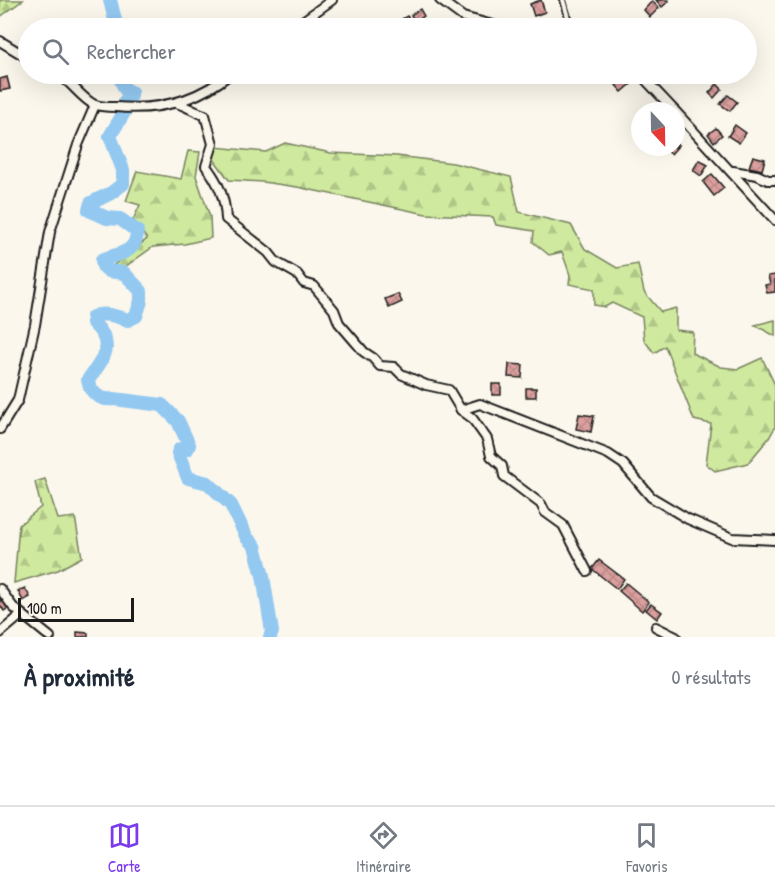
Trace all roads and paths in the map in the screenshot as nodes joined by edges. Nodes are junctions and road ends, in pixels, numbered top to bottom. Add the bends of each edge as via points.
1 (332, 0) edge
2 (440, 0) edge
3 (563, 0) edge
4 (307, 18) edge
5 (467, 18) edge
6 (568, 18) edge
7 (0, 41) edge
8 (18, 52) edge
9 (72, 84) edge
10 (217, 84) edge
11 (649, 84) edge
12 (667, 102) edge
13 (176, 103) junction
14 (95, 105) junction
15 (685, 120) edge
16 (732, 170) junction
17 (775, 180) edge
18 (775, 220) edge
19 (461, 410) junction
20 (0, 429) edge
21 (775, 540) edge
22 (587, 571) dead end
23 (0, 589) edge
24 (21, 615) junction
25 (656, 627) dead end
26 (0, 633) edge
27 (50, 637) edge
28 (676, 637) edge

1 - 4 street
2 - 5 street
3 - 6 lane
7 - 8 street
9 - 14 street
10 - 13 street
11 - 12 street
13 - 14 street via 126,108
13 - 19 street via 206,115 213,144 207,165 218,182 226,219 276,262 314,286 334,310 339,323 380,366 394,367 426,385 448,390
14 - 20 street via 50,232 18,400
15 - 16 street
16 - 17 street
16 - 18 street
19 - 21 street via 480,404 608,454 623,464 651,497 688,519 732,538
19 - 22 street via 487,438 491,456 502,465 504,476 563,525
23 - 24 street
24 - 26 street
24 - 27 street
25 - 28 street

